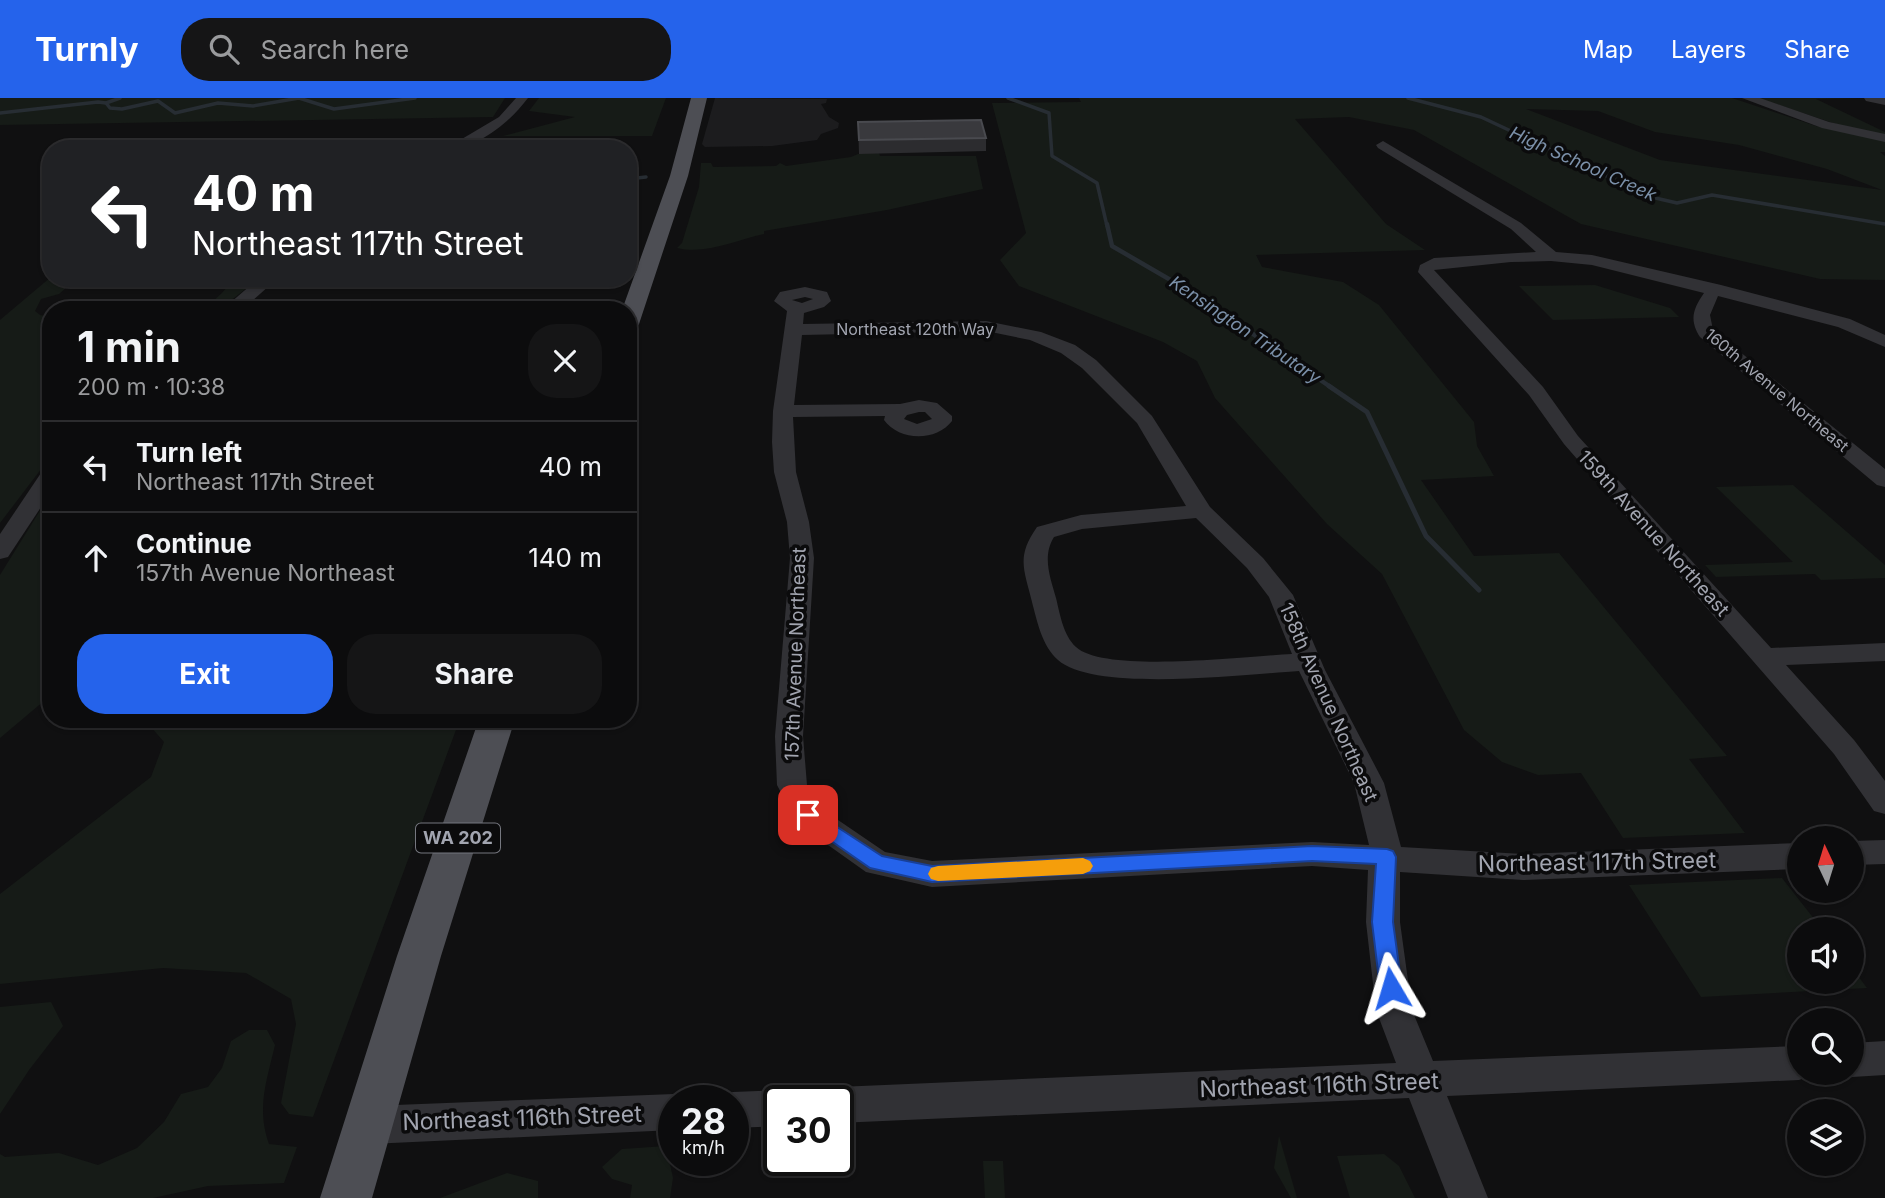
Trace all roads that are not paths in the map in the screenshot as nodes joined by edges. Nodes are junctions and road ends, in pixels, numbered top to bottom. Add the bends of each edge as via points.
1 (522, 98) edge
2 (699, 98) edge
3 (1748, 98) edge
4 (1870, 98) edge
5 (1885, 101) edge
6 (1885, 138) edge
7 (467, 140) edge
8 (1383, 145) dead end
9 (1551, 256) junction
10 (1429, 265) joint
11 (259, 287) edge
12 (1715, 289) junction
13 (242, 301) edge
14 (636, 301) edge
15 (795, 319) joint
16 (1035, 336) joint
17 (1885, 342) edge
18 (900, 410) dead end
19 (783, 411) junction
20 (1885, 480) edge
21 (42, 489) edge
22 (1201, 511) junction
23 (0, 552) edge
24 (1885, 652) edge
25 (1765, 657) junction
26 (1308, 662) junction
27 (494, 728) edge
28 (1885, 803) edge
29 (855, 849) joint
30 (1885, 852) edge
31 (1864, 853) edge
32 (1787, 856) edge
33 (1387, 857) junction
34 (1885, 1059) edge
35 (1864, 1060) edge
36 (1787, 1064) edge
37 (1422, 1081) junction
38 (854, 1104) edge
39 (658, 1113) edge
40 (370, 1125) junction
41 (346, 1198) edge
42 (1468, 1198) edge

1 - 7 street via 503,120
2 - 14 main road via 679,176
3 - 6 street via 1834,127
4 - 5 street
8 - 9 street via 1516,226
9 - 10 street
9 - 12 street via 1611,264
10 - 25 street, 159th Avenue Northeast via 1426,272 1536,391 1571,440
11 - 13 street
12 - 17 street via 1844,323
12 - 20 street, 160th Avenue Northeast via 1702,309 1701,325 1706,333
15 - 16 street, Northeast 120th Way via 986,326
15 - 19 street, 157th Avenue Northeast
16 - 22 street, 158th Avenue Northeast via 1068,349 1123,396 1145,420
18 - 19 street
19 - 29 street, 157th Avenue Northeast via 785,472 802,558 789,736 792,785 808,815
21 - 23 street
22 - 26 street, 158th Avenue Northeast via 1281,595
22 - 26 street via 1081,522 1045,533 1035,548 1037,573 1052,631 1067,654 1099,668 1136,671
24 - 25 street
25 - 28 street, 159th Avenue Northeast via 1844,747
26 - 33 street, 158th Avenue Northeast via 1369,783 1384,828
27 - 40 main road, WA 202 via 419,956
29 - 33 street, Northeast 117th Street via 877,863 932,874 1312,854
30 - 31 street
32 - 33 street, Northeast 117th Street via 1523,867
33 - 37 street, 158th Avenue Northeast via 1382,922 1394,1010
34 - 35 street
36 - 37 street, Northeast 116th Street
37 - 38 street, Northeast 116th Street
37 - 42 street, 158th Avenue Northeast
39 - 40 street, Northeast 116th Street
40 - 41 main road, WA 202

